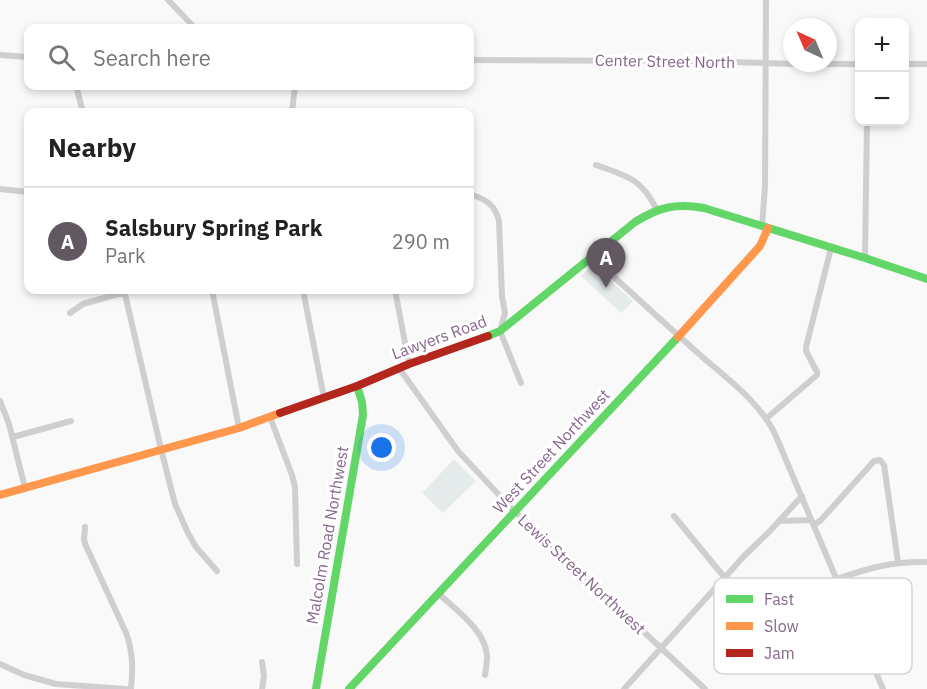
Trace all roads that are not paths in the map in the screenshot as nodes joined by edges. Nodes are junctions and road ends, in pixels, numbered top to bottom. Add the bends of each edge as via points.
1 (168, 0) edge
2 (766, 0) edge
3 (191, 24) edge
4 (0, 55) edge
5 (24, 57) edge
6 (474, 60) edge
7 (766, 63) junction
8 (855, 64) edge
9 (909, 64) edge
10 (927, 64) edge
11 (77, 90) edge
12 (296, 90) edge
13 (82, 108) edge
14 (293, 108) edge
15 (867, 126) edge
16 (596, 165) dead end
17 (0, 189) edge
18 (24, 192) edge
19 (474, 195) edge
20 (657, 210) junction
21 (765, 228) junction
22 (831, 248) junction
23 (592, 257) junction
24 (865, 258) junction
25 (927, 279) edge
26 (114, 294) edge
27 (125, 294) edge
28 (213, 294) edge
29 (304, 294) edge
30 (395, 294) edge
31 (70, 313) dead end
32 (500, 331) junction
33 (679, 336) junction
34 (409, 364) junction
35 (399, 368) junction
36 (521, 383) dead end
37 (357, 386) junction
38 (324, 398) junction
39 (0, 401) edge
40 (270, 417) junction
41 (767, 418) junction
42 (71, 421) dead end
43 (239, 428) junction
44 (13, 437) junction
45 (161, 449) junction
46 (25, 488) junction
47 (0, 495) edge
48 (802, 496) junction
49 (515, 512) junction
50 (674, 516) dead end
51 (779, 521) junction
52 (813, 522) junction
53 (86, 527) dead end
54 (898, 562) junction
55 (927, 562) edge
56 (297, 564) dead end
57 (217, 571) dead end
58 (724, 578) joint
59 (837, 578) edge
60 (840, 578) edge
61 (714, 589) edge
62 (439, 594) junction
63 (662, 647) junction
64 (262, 662) dead end
65 (0, 664) edge
66 (877, 674) edge
67 (485, 675) dead end
68 (126, 689) edge
69 (131, 689) edge
70 (261, 689) edge
71 (316, 689) edge
72 (349, 689) edge
73 (624, 689) edge
74 (705, 689) edge
75 (883, 689) edge

1 - 3 street
2 - 7 street
4 - 5 street
6 - 7 street, Center Street North
7 - 8 street, Center Street North
7 - 21 street
9 - 10 street
11 - 13 street
12 - 14 street
15 - 24 street
16 - 20 street via 635,180 647,191
17 - 18 street
19 - 32 street via 494,207 499,221 505,313
20 - 21 main road, Lawyers Road via 690,205
20 - 23 main road, Lawyers Road via 635,222
21 - 22 main road, Lawyers Road
21 - 33 main road, West Street Northwest via 760,246
22 - 24 main road, Lawyers Road
22 - 41 street via 806,347 817,375
23 - 32 main road, Lawyers Road
23 - 33 street
24 - 25 main road, Lawyers Road
26 - 31 street via 82,304
27 - 45 street
28 - 43 street
29 - 38 street
30 - 34 street
32 - 34 main road, Lawyers Road
32 - 36 street
33 - 41 street
33 - 49 main road, West Street Northwest
34 - 35 main road, Lawyers Road
35 - 37 main road, Lawyers Road
35 - 49 street, Lewis Street Northwest via 458,451
37 - 38 main road, Lawyers Road
37 - 71 main road, Malcolm Road Northwest via 363,415
38 - 40 main road, Lawyers Road
39 - 44 street
40 - 43 main road, Lawyers Road
40 - 56 street via 295,487
41 - 48 street
42 - 44 street
43 - 45 main road, Lawyers Road
44 - 46 street
45 - 46 main road, Lawyers Road
45 - 57 street via 181,519 196,547
46 - 47 main road, Lawyers Road
48 - 51 street
48 - 52 street
49 - 62 main road, West Street Northwest
49 - 63 street, Lewis Street Northwest
50 - 58 street
51 - 52 street
51 - 58 street
52 - 54 street via 821,520 874,461 880,460 884,465
52 - 59 street
53 - 69 street via 86,546 131,647
54 - 55 street
54 - 60 street
61 - 63 street
62 - 67 street via 479,633 487,656
62 - 72 main road, West Street Northwest
63 - 73 street
63 - 74 street, Lewis Street Northwest
64 - 70 street
65 - 68 street via 56,684
66 - 75 street

